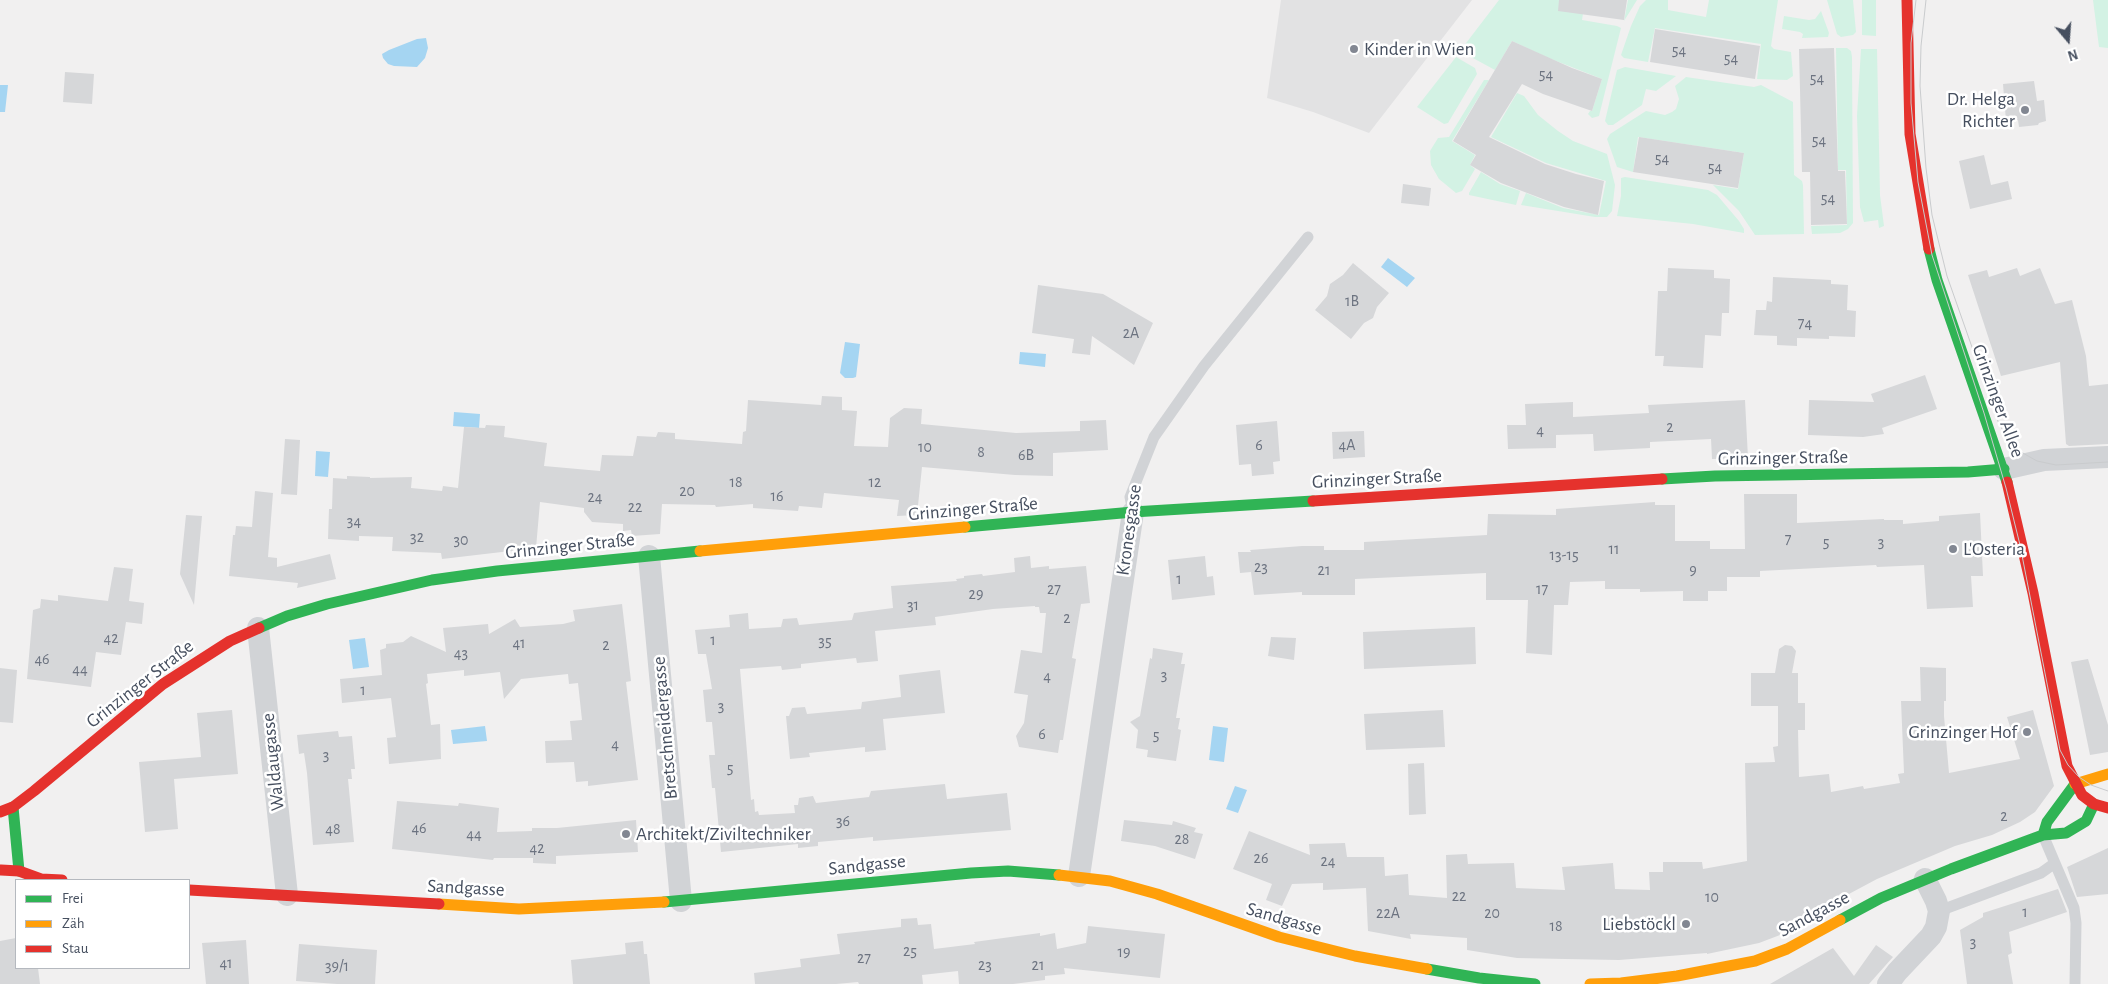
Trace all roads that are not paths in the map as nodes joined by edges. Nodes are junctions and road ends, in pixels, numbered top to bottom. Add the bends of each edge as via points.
1 (1907, 0) edge
2 (1918, 9) dead end
3 (1908, 44) junction
4 (1308, 237) dead end
5 (2108, 458) edge
6 (2004, 469) junction
7 (1133, 512) junction
8 (649, 556) junction
9 (258, 628) junction
10 (2108, 774) edge
11 (2075, 784) junction
12 (2094, 804) junction
13 (12, 807) junction
14 (2108, 808) edge
15 (0, 812) edge
16 (2043, 835) junction
17 (2055, 863) junction
18 (0, 869) edge
19 (19, 871) junction
20 (1079, 876) junction
21 (41, 879) edge
22 (1925, 879) junction
23 (190, 890) edge
24 (287, 896) junction
25 (681, 901) junction
26 (1939, 911) junction
27 (1535, 984) edge
28 (1590, 984) edge
29 (1888, 984) edge
30 (2075, 984) edge

1 - 3 street, Grinzinger Allee
2 - 3 lane
3 - 6 street, Grinzinger Allee via 1910,134 1925,232 1940,289
4 - 7 lane, Kronesgasse via 1204,366 1154,437 1130,497
5 - 6 street via 2044,460
6 - 7 street, Grinzinger Straße via 1715,476
6 - 11 street, Grinzinger Allee via 2023,545 2066,762
7 - 8 street, Grinzinger Straße
7 - 20 street, Kronesgasse
8 - 9 street, Grinzinger Straße via 432,580 327,604
8 - 25 street, Bretschneidergasse
9 - 13 street, Grinzinger Straße via 203,656 163,684
9 - 24 street, Waldaugasse
10 - 11 street
11 - 12 street, Grinzinger Allee via 2082,795
11 - 16 street via 2047,822
12 - 14 street
12 - 16 street, Sandgasse via 2086,821 2066,833
13 - 15 street, Grinzinger Straße
13 - 19 street
16 - 17 lane
16 - 22 street, Sandgasse
17 - 26 lane via 2041,873
17 - 30 lane via 2074,908
18 - 19 street
19 - 21 street
20 - 25 street, Sandgasse via 1008,870 971,872
20 - 27 street, Sandgasse via 1157,894 1279,938 1346,954 1479,978
22 - 26 street
22 - 28 street, Sandgasse via 1881,898 1787,949 1755,961 1677,976
23 - 24 street, Sandgasse
24 - 25 street, Sandgasse via 520,909
26 - 29 street via 1931,936

